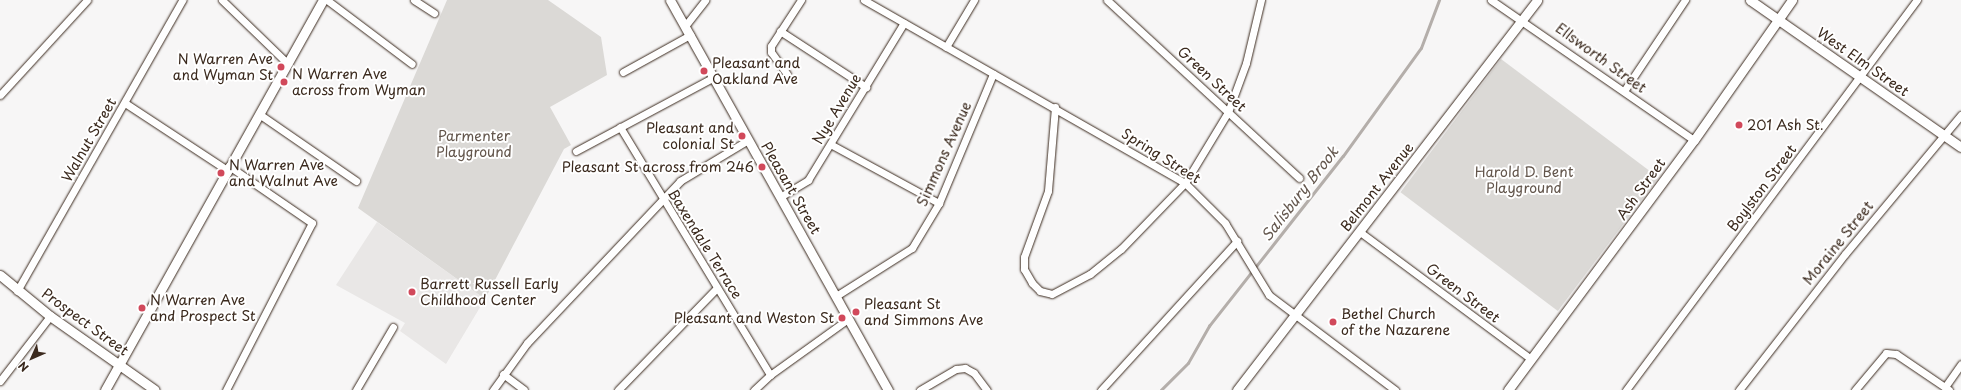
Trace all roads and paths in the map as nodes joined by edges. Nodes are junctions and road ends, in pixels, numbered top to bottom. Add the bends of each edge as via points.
1 (87, 0) edge
2 (182, 0) edge
3 (222, 0) edge
4 (323, 0) edge
5 (326, 0) edge
6 (414, 0) edge
7 (670, 0) edge
8 (705, 0) edge
9 (801, 0) edge
10 (864, 0) edge
11 (974, 0) edge
12 (1107, 0) edge
13 (1261, 0) edge
14 (1491, 0) edge
15 (1537, 0) edge
16 (1685, 0) edge
17 (1750, 0) edge
18 (1792, 0) edge
19 (1917, 0) edge
20 (434, 13) dead end
21 (1524, 19) junction
22 (1778, 20) junction
23 (904, 23) junction
24 (685, 26) junction
25 (780, 31) junction
26 (690, 35) junction
27 (946, 47) junction
28 (287, 63) junction
29 (412, 64) dead end
30 (623, 72) dead end
31 (787, 74) dead end
32 (993, 74) junction
33 (714, 77) junction
34 (1861, 78) junction
35 (866, 86) junction
36 (1624, 91) junction
37 (0, 95) edge
38 (125, 103) junction
39 (1055, 107) junction
40 (1228, 112) junction
41 (258, 114) junction
42 (1961, 115) edge
43 (620, 127) junction
44 (1944, 135) junction
45 (748, 140) junction
46 (1694, 140) junction
47 (832, 145) junction
48 (1961, 147) edge
49 (576, 151) dead end
50 (228, 168) junction
51 (1299, 178) dead end
52 (356, 181) dead end
53 (1185, 183) junction
54 (780, 197) junction
55 (663, 200) junction
56 (939, 203) junction
57 (1360, 232) junction
58 (1237, 241) junction
59 (0, 275) edge
60 (717, 288) junction
61 (17, 291) junction
62 (836, 296) junction
63 (1294, 315) junction
64 (50, 316) junction
65 (848, 319) junction
66 (393, 327) dead end
67 (1531, 359) junction
68 (119, 364) junction
69 (1961, 364) edge
70 (504, 374) junction
71 (770, 375) junction
72 (0, 381) edge
73 (1947, 388) edge
74 (105, 390) edge
75 (155, 390) edge
76 (226, 390) edge
77 (356, 390) edge
78 (493, 390) edge
79 (524, 390) edge
80 (618, 390) edge
81 (754, 390) edge
82 (888, 390) edge
83 (920, 390) edge
84 (987, 390) edge
85 (1101, 390) edge
86 (1237, 390) edge
87 (1394, 390) edge
88 (1508, 390) edge
89 (1626, 390) edge
90 (1739, 390) edge
91 (1855, 390) edge

1 - 37 street
2 - 38 street, Walnut Street
3 - 28 street
4 - 28 street
5 - 29 street
6 - 20 street
7 - 24 street, Pleasant Street
8 - 24 street
9 - 25 street
10 - 23 street, Spring Street
11 - 27 street
12 - 40 street, Green Street
13 - 40 street via 1246,62
14 - 21 street, Ellsworth Street
15 - 21 street, Belmont Avenue
16 - 36 street
17 - 22 street, West Elm Street
18 - 22 street, Ash Street
19 - 34 street, Boylston Street
21 - 36 street, Ellsworth Street
21 - 57 street, Belmont Avenue
22 - 34 street, West Elm Street
22 - 46 street, Ash Street
23 - 27 street, Spring Street
23 - 35 street, Nye Avenue
24 - 26 street, Pleasant Street
25 - 31 street via 771,52
25 - 35 street
26 - 30 street
26 - 33 street, Pleasant Street
27 - 32 street, Spring Street
28 - 41 street
32 - 39 street, Spring Street
32 - 56 street, Simmons Avenue
33 - 43 street
33 - 45 street, Pleasant Street
34 - 44 street, West Elm Street
34 - 89 street, Boylston Street
35 - 47 street, Nye Avenue
36 - 46 street, Ellsworth Street
38 - 50 street
38 - 61 street, Walnut Street
39 - 53 street, Spring Street
39 - 53 street via 1048,191 1024,257 1024,269 1040,291 1052,294 1090,274 1126,245
40 - 51 street, Green Street
40 - 53 street
41 - 50 street
41 - 52 street
42 - 44 street, Moraine Street
43 - 49 street
43 - 55 street, Baxendale Terrace
44 - 48 street, West Elm Street
44 - 90 street, Moraine Street via 1845,254
45 - 54 street, Pleasant Street
45 - 55 street via 680,181
46 - 67 street, Ash Street
47 - 54 street, Nye Avenue via 808,180
47 - 56 street
50 - 68 street
50 - 76 street via 312,223
53 - 58 street, Spring Street via 1215,210
54 - 62 street, Pleasant Street
55 - 60 street, Baxendale Terrace
55 - 70 street via 527,343
56 - 62 street, Simmons Avenue via 912,248
57 - 63 street, Belmont Avenue
57 - 67 street, Green Street
58 - 63 street, Spring Street via 1269,296
58 - 85 street
59 - 61 street, Prospect Street
60 - 71 street, Baxendale Terrace
60 - 80 street
61 - 64 street, Prospect Street
62 - 65 street, Pleasant Street
63 - 86 street, Belmont Avenue
63 - 87 street, Spring Street
64 - 68 street, Prospect Street
64 - 72 street
65 - 71 street
65 - 82 street, Pleasant Street
66 - 77 street
67 - 88 street, Ash Street
68 - 74 street
68 - 75 street, Prospect Street
69 - 73 street
70 - 78 street
70 - 79 street
71 - 81 street
73 - 91 street via 1896,354 1886,353
83 - 84 street via 956,368 965,368 974,372

